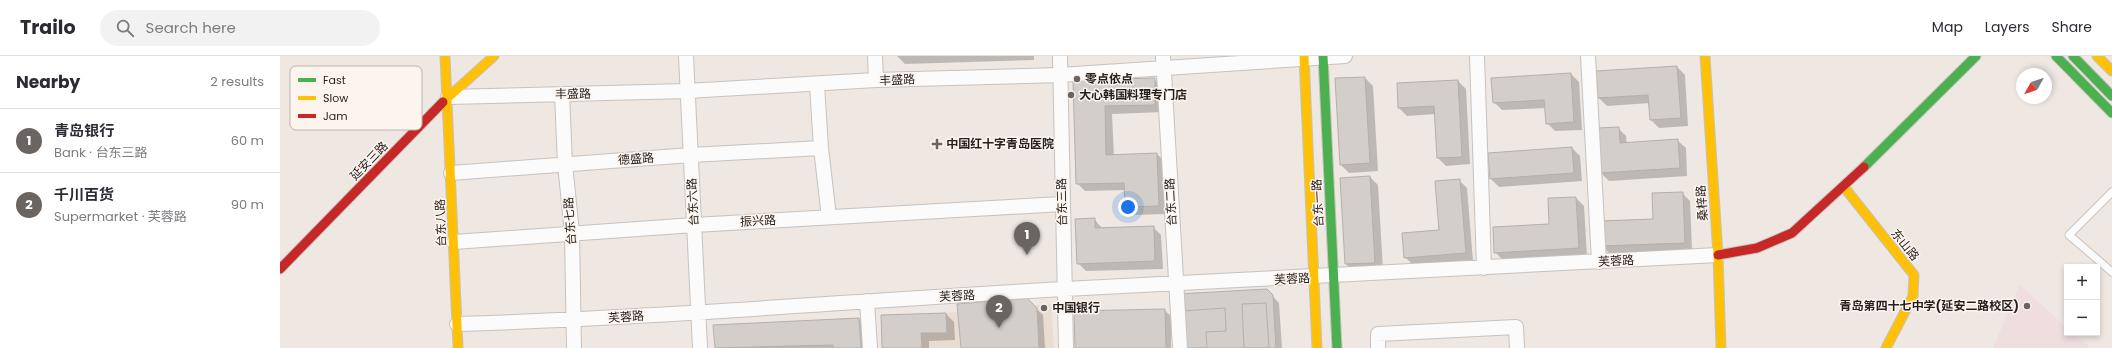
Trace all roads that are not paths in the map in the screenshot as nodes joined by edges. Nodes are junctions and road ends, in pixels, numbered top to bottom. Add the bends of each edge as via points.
1 (445, 56) edge
2 (494, 56) edge
3 (686, 56) edge
4 (875, 56) edge
5 (1060, 56) edge
6 (1345, 56) edge
7 (1477, 56) edge
8 (1588, 56) edge
9 (1705, 56) edge
10 (1976, 56) edge
11 (2056, 56) edge
12 (2073, 56) edge
13 (2097, 56) edge
14 (1304, 57) edge
15 (1323, 57) edge
16 (1163, 62) edge
17 (2112, 71) edge
18 (1060, 75) junction
19 (876, 80) junction
20 (817, 85) junction
21 (687, 92) junction
22 (562, 94) junction
23 (2112, 96) edge
24 (448, 97) junction
25 (2112, 113) edge
26 (422, 124) edge
27 (416, 130) edge
28 (821, 148) junction
29 (690, 155) junction
30 (565, 164) junction
31 (451, 172) junction
32 (1844, 187) junction
33 (2112, 192) edge
34 (1062, 204) junction
35 (829, 217) junction
36 (694, 225) junction
37 (572, 233) junction
38 (454, 242) junction
39 (1718, 255) junction
40 (1599, 262) junction
41 (1484, 268) junction
42 (280, 269) edge
43 (2112, 272) edge
44 (1334, 276) junction
45 (1314, 278) junction
46 (1169, 285) junction
47 (1063, 289) junction
48 (1306, 293) dead end
49 (867, 301) junction
50 (698, 311) junction
51 (573, 320) junction
52 (457, 324) junction
53 (458, 348) edge
54 (574, 348) edge
55 (700, 348) edge
56 (870, 348) edge
57 (1066, 348) edge
58 (1180, 348) edge
59 (1318, 348) edge
60 (1337, 348) edge
61 (1378, 348) edge
62 (1517, 348) edge
63 (1721, 348) edge
64 (1886, 348) edge

1 - 24 main road, 台东八路
2 - 24 main road, 延安三路
3 - 21 street, 台东六路
4 - 19 street
5 - 18 street, 台东三路
6 - 15 street, 丰盛路
7 - 41 street
8 - 40 street
9 - 39 main road, 桑梓路
10 - 32 main road
11 - 25 main road
12 - 23 main road
13 - 17 main road
14 - 15 street, 丰盛路
14 - 16 street, 丰盛路
14 - 45 main road, 台东一路
15 - 44 main road, 台东一路
16 - 18 street, 丰盛路
16 - 46 street, 台东二路
18 - 19 street, 丰盛路
18 - 34 street, 台东三路
19 - 20 street, 丰盛路
20 - 21 street, 丰盛路
20 - 28 street
21 - 22 street, 丰盛路
21 - 29 street, 台东六路
22 - 24 street, 丰盛路
22 - 30 street, 台东七路
24 - 26 main road, 延安三路
24 - 31 main road, 台东八路
27 - 42 main road, 延安三路
28 - 29 street, 德盛路
28 - 35 street
29 - 30 street, 德盛路
29 - 36 street, 台东六路
30 - 31 street, 德盛路
30 - 37 street, 台东七路
31 - 38 main road, 台东八路
32 - 39 main road via 1792,233 1757,248
32 - 64 main road, 东山路 via 1914,275 1913,296
33 - 43 lane via 2069,235
34 - 35 street, 振兴路
34 - 47 street, 台东三路
35 - 36 street, 振兴路
36 - 37 street, 振兴路
36 - 50 street, 台东六路
37 - 38 street, 振兴路
37 - 51 street, 台东七路
38 - 52 main road, 台东八路
39 - 40 street, 芙蓉路
39 - 63 main road, 桑梓路
40 - 41 street, 芙蓉路
41 - 44 street, 芙蓉路
44 - 45 street, 芙蓉路
44 - 60 main road, 台东一路
45 - 46 street, 芙蓉路
45 - 48 lane
45 - 59 main road, 台东一路
46 - 47 street, 芙蓉路
46 - 58 street, 台东二路
47 - 49 street, 芙蓉路
47 - 57 street, 台东三路
49 - 50 street, 芙蓉路
49 - 56 street
50 - 51 street, 芙蓉路
50 - 55 street, 台东六路
51 - 52 street, 芙蓉路
51 - 54 street, 台东七路
52 - 53 main road, 台东八路
61 - 62 street via 1378,334 1516,327

